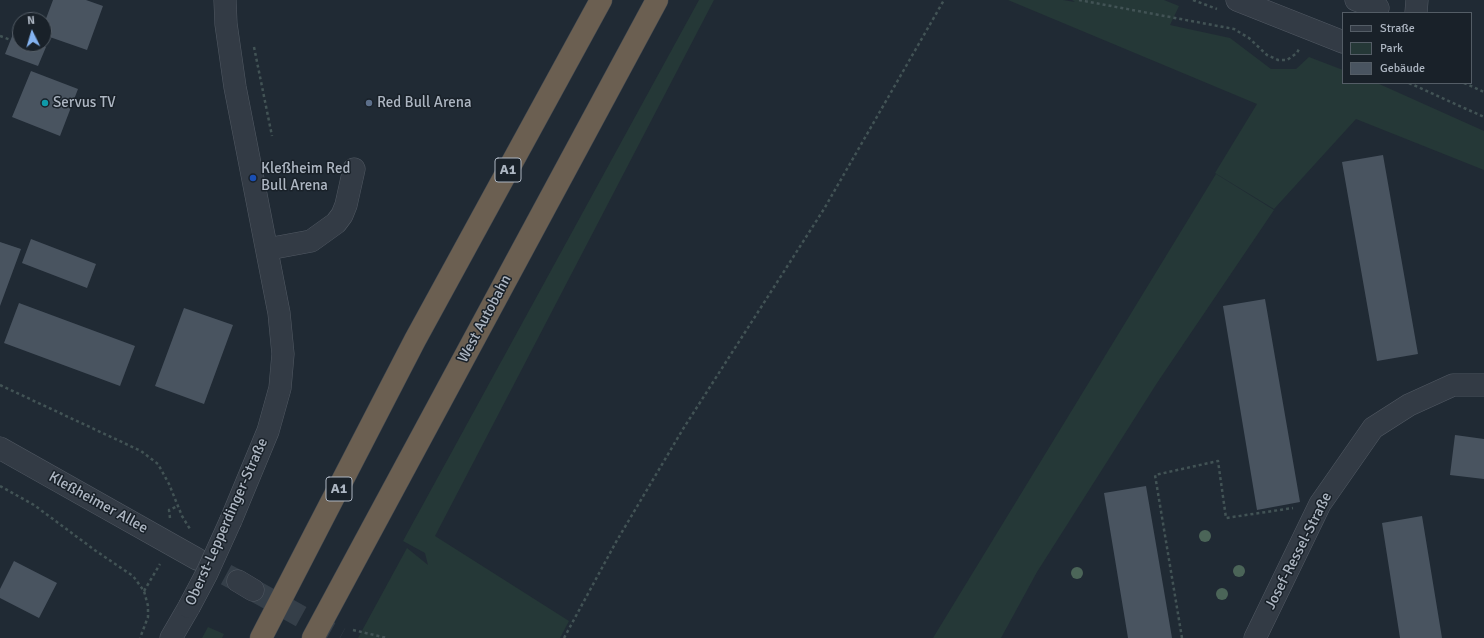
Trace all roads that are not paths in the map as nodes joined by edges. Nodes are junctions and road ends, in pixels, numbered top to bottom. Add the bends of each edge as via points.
1 (225, 0) edge
2 (601, 0) edge
3 (657, 0) edge
4 (1237, 0) edge
5 (1356, 0) edge
6 (1417, 0) edge
7 (1378, 8) dead end
8 (1416, 12) edge
9 (1342, 42) edge
10 (354, 169) dead end
11 (268, 249) junction
12 (1484, 385) edge
13 (0, 448) edge
14 (197, 559) tunnel mouth
15 (172, 638) edge
16 (261, 638) edge
17 (313, 638) edge
18 (1255, 638) edge

1 - 11 street, Oberst-Lepperdinger-Straße via 235,87
2 - 16 highway, A1 via 415,340
3 - 17 highway, West Autobahn
4 - 9 street
5 - 7 street
6 - 8 street
10 - 11 street via 346,205 336,223 311,241
11 - 15 street, Oberst-Lepperdinger-Straße, bridge via 283,354 280,388 268,431 231,520 207,573
12 - 18 street, Josef-Ressel-Straße via 1453,385 1408,405 1373,428 1320,504
13 - 14 street, Kleßheimer Allee

